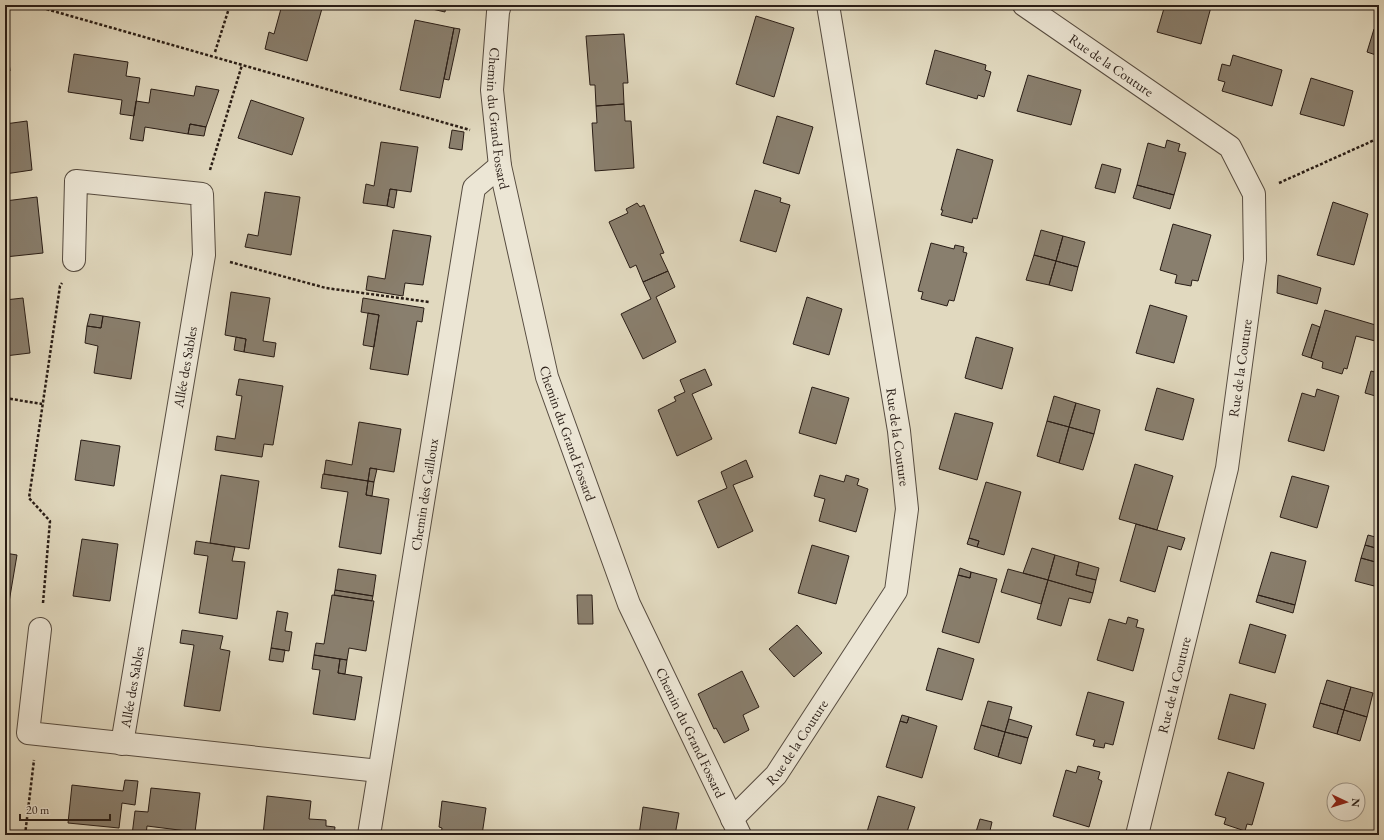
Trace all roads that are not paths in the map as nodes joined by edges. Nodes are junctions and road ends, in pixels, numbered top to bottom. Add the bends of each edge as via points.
1 (500, 5) edge
2 (828, 5) edge
3 (1024, 5) edge
4 (500, 166) junction
5 (74, 260) road end
6 (40, 629) road end
7 (122, 744) junction
8 (379, 771) junction
9 (736, 827) edge
10 (369, 835) edge
11 (1137, 835) edge

1 - 4 street, Chemin du Grand Fossard via 492,90
2 - 9 street, Rue de la Couture via 899,431 907,510 896,591 776,775
3 - 11 street, Rue de la Couture via 1230,147 1254,194 1255,260 1227,468
4 - 8 street, Chemin des Cailloux via 474,188
4 - 9 street, Chemin du Grand Fossard via 547,377 630,604
5 - 7 street, Allée des Sables via 76,181 202,194 204,256
6 - 7 street, Allée des Sables via 28,733
7 - 8 street, Allée des Sables
8 - 10 street, Chemin des Cailloux

